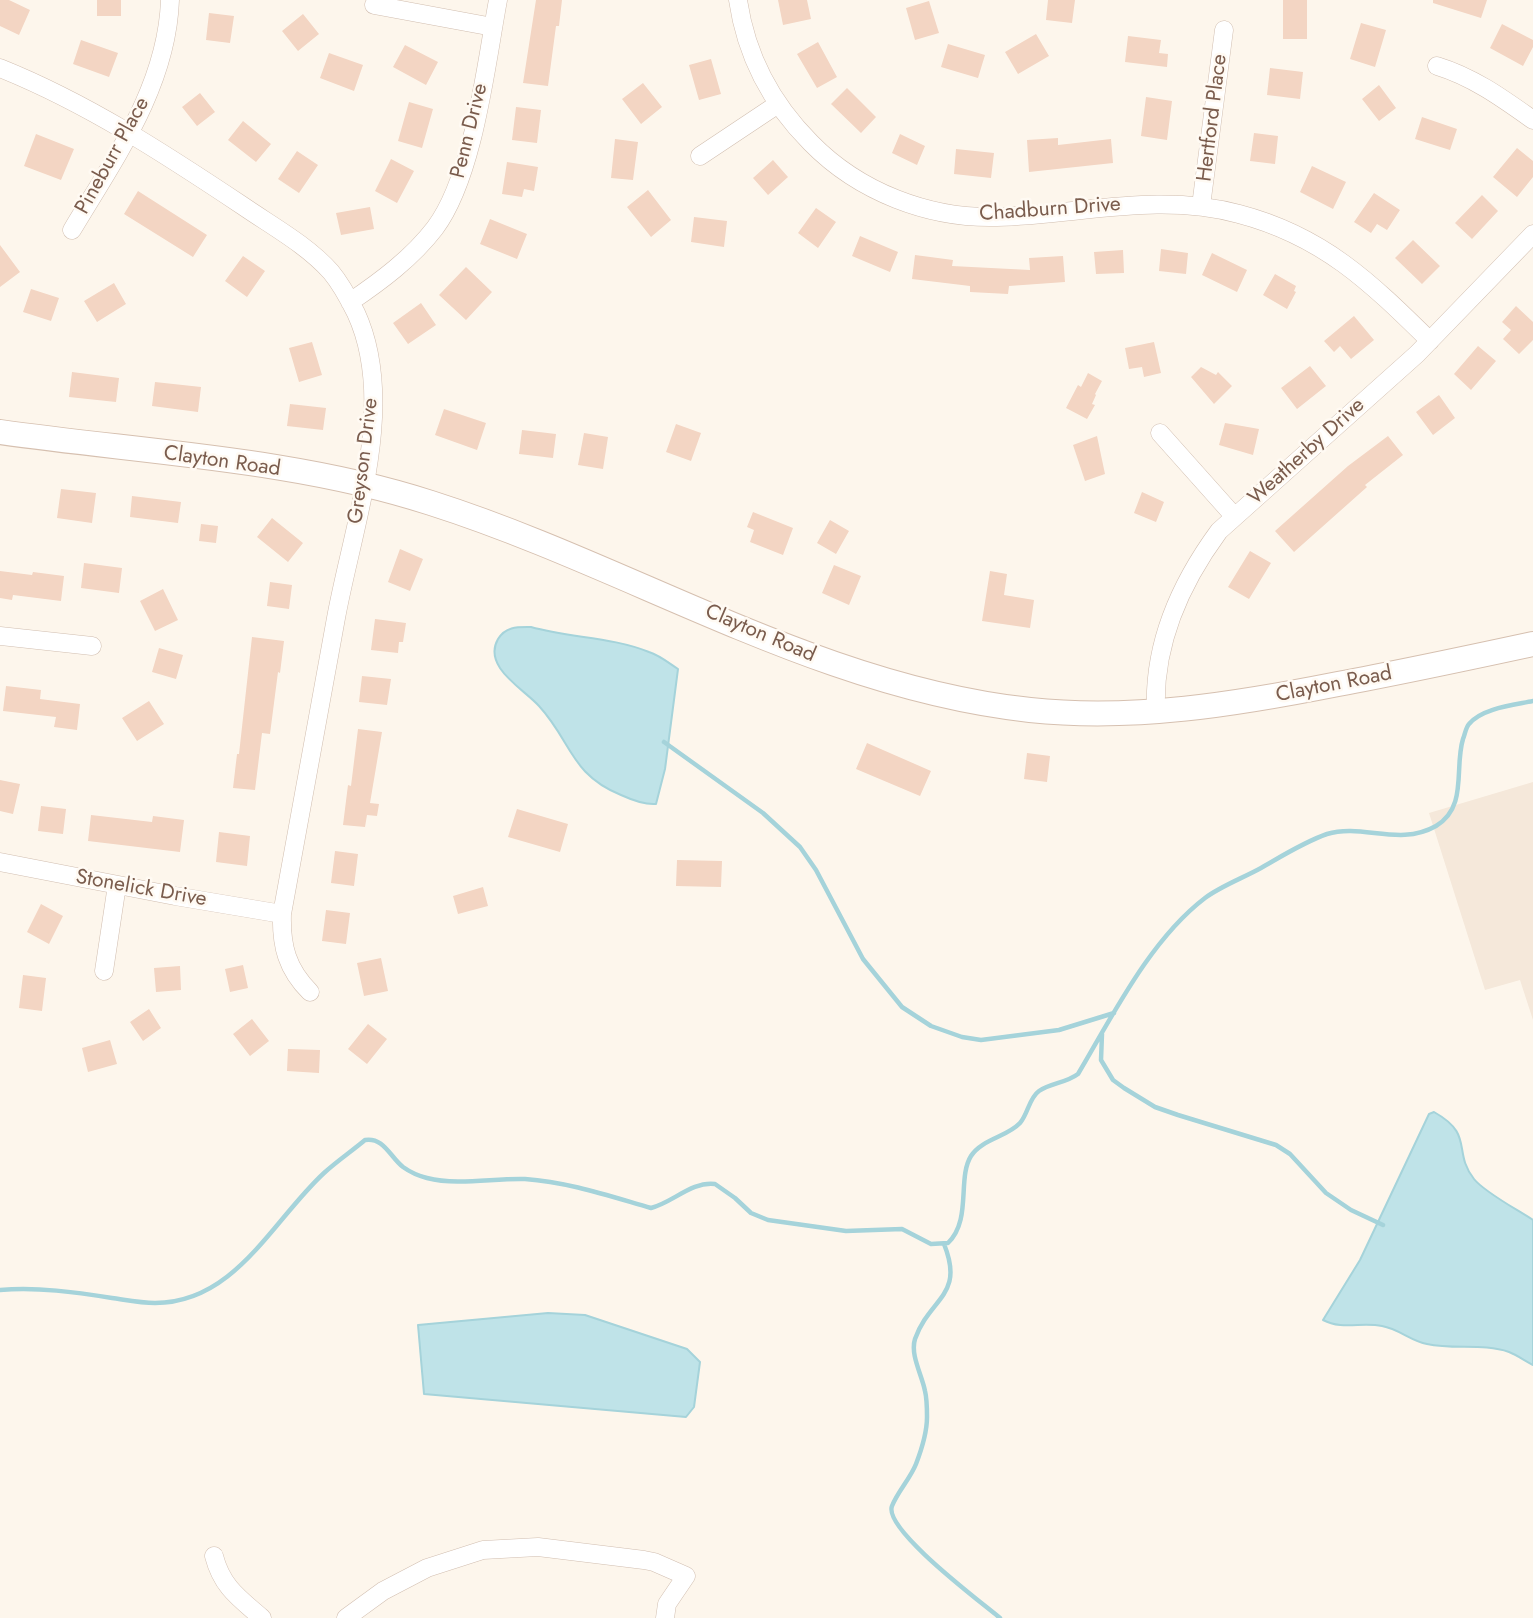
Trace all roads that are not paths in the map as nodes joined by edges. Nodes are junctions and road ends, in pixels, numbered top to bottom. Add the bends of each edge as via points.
1 (170, 0) edge
2 (498, 0) edge
3 (738, 0) edge
4 (374, 5) dead end
5 (493, 27) junction
6 (1224, 30) dead end
7 (1437, 66) dead end
8 (0, 68) edge
9 (778, 104) junction
10 (1533, 120) edge
11 (130, 134) junction
12 (700, 156) dead end
13 (1201, 206) junction
14 (72, 230) dead end
15 (1533, 234) edge
16 (350, 302) junction
17 (1430, 341) junction
18 (0, 432) edge
19 (1160, 433) dead end
20 (365, 485) junction
21 (1234, 516) junction
22 (0, 636) edge
23 (1533, 644) edge
24 (92, 646) dead end
25 (1156, 711) junction
26 (0, 862) edge
27 (117, 885) junction
28 (282, 914) junction
29 (103, 971) dead end
30 (310, 992) dead end
31 (214, 1556) dead end
32 (262, 1618) edge
33 (346, 1618) edge
34 (665, 1618) edge

1 - 11 street, Pineburr Place via 163,51
2 - 5 street, Penn Drive
3 - 9 street, Chadburn Drive via 748,46
4 - 5 street
5 - 16 street, Penn Drive via 465,162 437,226 414,253
6 - 13 street, Hertford Place
7 - 10 street via 1486,87
8 - 11 street, Greyson Drive via 43,85
9 - 12 street
9 - 13 street, Chadburn Drive via 798,130 845,172 872,189 933,211 998,217 1127,205
11 - 14 street, Pineburr Place
11 - 16 street, Greyson Drive via 293,240 331,272
13 - 17 street, Chadburn Drive via 1238,213 1308,240 1369,281
15 - 17 street, Weatherby Drive
16 - 20 street, Greyson Drive via 373,382
17 - 21 street, Weatherby Drive
18 - 20 street, Clayton Road via 218,460
19 - 21 street
20 - 25 street, Clayton Road via 492,524 812,656 924,692 1030,710
20 - 28 street, Greyson Drive via 340,592
21 - 25 street, Weatherby Drive via 1199,558 1172,614 1161,646
22 - 24 street
23 - 25 street, Clayton Road via 1258,700
26 - 27 street, Stonelick Drive
27 - 28 street, Stonelick Drive
27 - 29 street
28 - 30 street, Greyson Drive via 284,951 298,981
31 - 32 street via 226,1586
33 - 34 street via 383,1591 427,1568 483,1550 538,1547 644,1560 686,1576 667,1604

